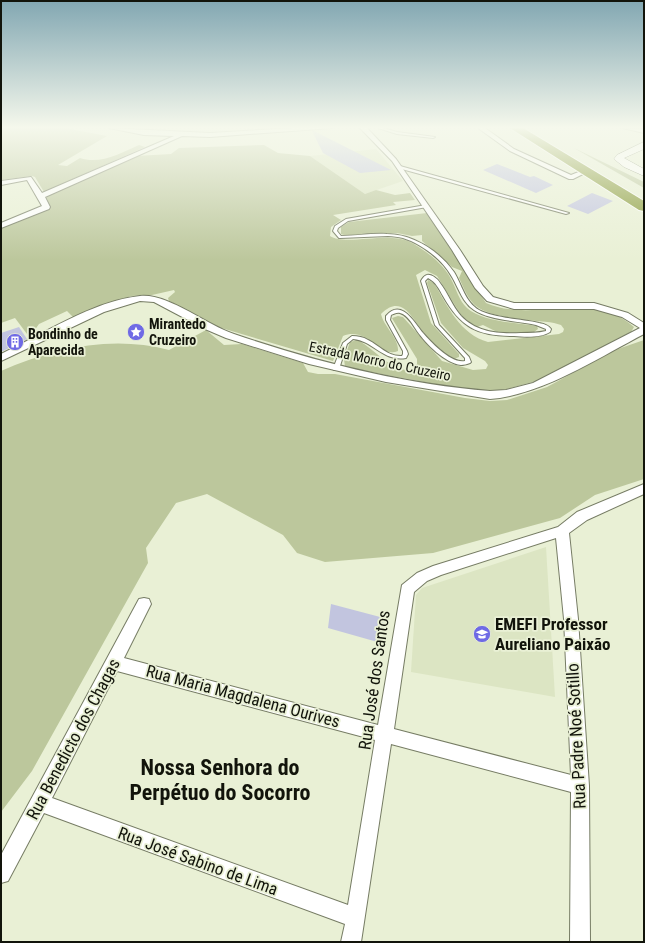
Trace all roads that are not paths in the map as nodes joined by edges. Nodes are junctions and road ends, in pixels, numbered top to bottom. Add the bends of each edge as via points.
1 (96, 172) edge
2 (402, 172) edge
3 (417, 172) edge
4 (558, 172) edge
5 (586, 172) joint
6 (608, 172) edge
7 (1, 182) edge
8 (644, 193) edge
9 (41, 196) junction
10 (426, 206) junction
11 (644, 207) edge
12 (566, 213) dead end
13 (1, 226) edge
14 (644, 327) edge
15 (644, 330) edge
16 (1, 358) edge
17 (336, 369) junction
18 (644, 489) edge
19 (562, 531) junction
20 (144, 604) dead end
21 (114, 663) junction
22 (386, 734) junction
23 (580, 786) junction
24 (40, 803) junction
25 (1, 874) edge
26 (356, 918) junction
27 (351, 942) edge
28 (580, 942) edge

1 - 9 street
2 - 10 street
3 - 12 lane
4 - 5 street via 571,178
5 - 11 highway
6 - 8 highway
7 - 9 street via 29,178
9 - 13 street via 46,207
10 - 14 street via 479,288 490,300 514,306 594,306 625,315
10 - 17 lane via 347,220 336,227 335,232 340,237 391,235 410,239 450,271 473,309 494,316 541,324 549,329 548,332 500,335 472,328 458,316 438,283 427,276 423,280 434,319 468,362 451,360 422,334 407,315 395,312 388,316 388,320 405,351 404,358 393,358 362,338 352,337 345,343
15 - 17 street, Estrada Morro do Cruzeiro via 553,378 506,394 468,393
16 - 17 street, Estrada Morro do Cruzeiro via 106,309 130,300 149,297 229,336
18 - 19 street via 582,516
19 - 22 street, Rua José dos Santos via 438,570 422,577 407,589
19 - 23 street, Rua Padre Noé Sotillo via 571,619
20 - 21 street, Rua Benedicto dos Chagas
21 - 22 street, Rua Maria Magdalena Ourives
21 - 24 street, Rua Benedicto dos Chagas
22 - 23 street, Rua Maria Magdalena Ourives
22 - 26 street, Rua José dos Santos
23 - 28 street, Rua Padre Noé Sotillo
24 - 25 street, Rua Benedicto dos Chagas
24 - 26 street, Rua José Sabino de Lima
26 - 27 street, Rua José dos Santos

